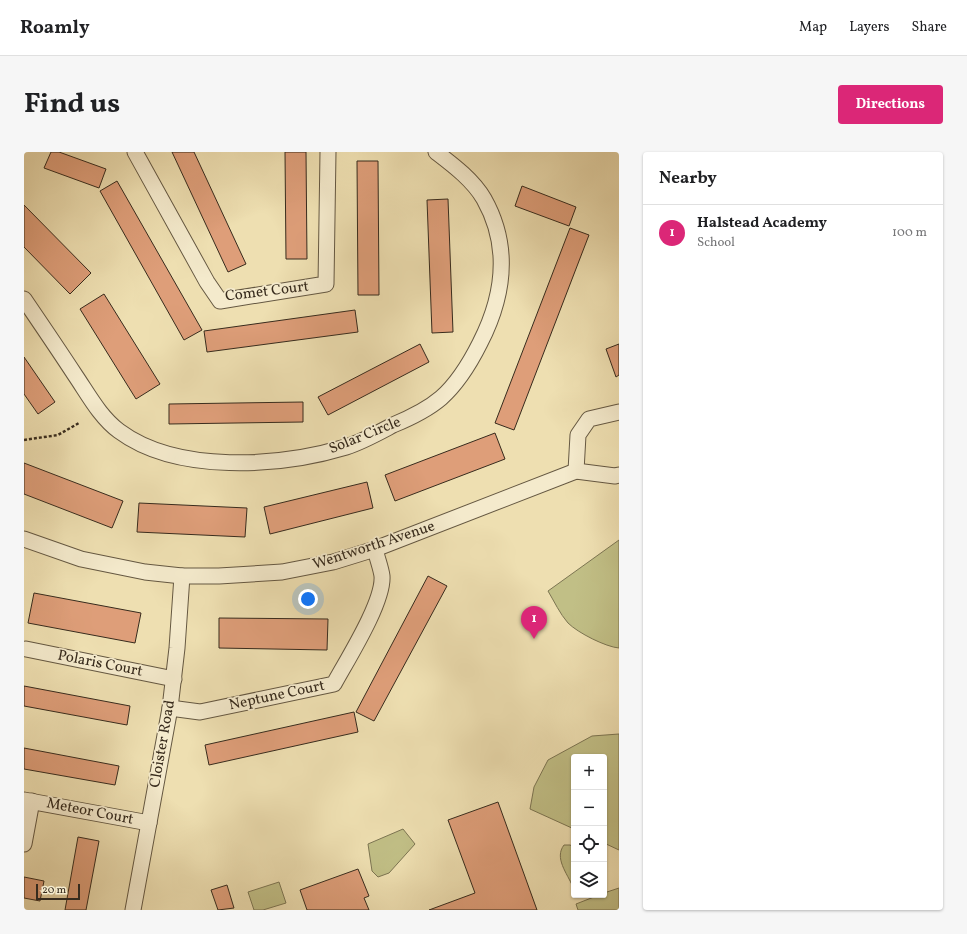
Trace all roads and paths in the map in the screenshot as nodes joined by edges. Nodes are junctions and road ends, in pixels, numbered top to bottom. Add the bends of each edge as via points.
1 (135, 152) edge
2 (328, 152) edge
3 (436, 152) edge
4 (24, 299) edge
5 (619, 412) edge
6 (79, 423) dead end
7 (24, 440) edge
8 (576, 472) junction
9 (619, 475) edge
10 (24, 539) edge
11 (375, 549) junction
12 (182, 576) junction
13 (26, 649) dead end
14 (174, 679) junction
15 (170, 708) junction
16 (28, 800) edge
17 (149, 823) junction
18 (24, 844) edge
19 (133, 910) edge

1 - 2 street, Comet Court via 220,301 326,284
3 - 4 street, Solar Circle via 475,187 484,199 492,218 502,261 497,303 472,361 441,398 418,413 348,446 301,458 224,463 167,454 134,440 115,427 93,402
5 - 8 street via 589,419 578,435
6 - 7 path via 58,435
8 - 9 street, Wentworth Avenue
8 - 11 street, Wentworth Avenue
10 - 12 street, Wentworth Avenue via 81,559 138,571
11 - 12 street, Wentworth Avenue via 333,562 282,572
11 - 15 street, Neptune Court via 382,577 376,605 334,684 200,712
12 - 14 street, Cloister Road
13 - 14 street, Polaris Court
14 - 15 street, Cloister Road
15 - 17 street, Cloister Road
16 - 17 street, Meteor Court
16 - 18 street, Meteor Court
17 - 19 street, Cloister Road

